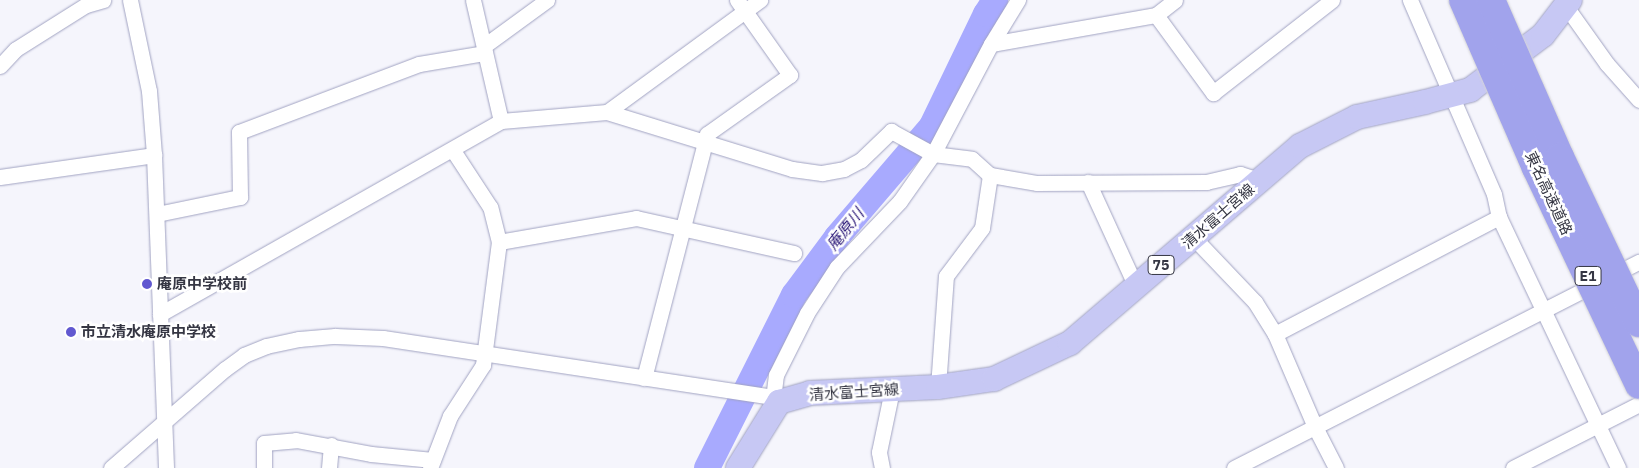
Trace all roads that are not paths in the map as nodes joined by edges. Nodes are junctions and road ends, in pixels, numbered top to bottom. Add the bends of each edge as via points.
1 (103, 0) edge
2 (130, 0) edge
3 (473, 0) edge
4 (547, 0) edge
5 (760, 0) edge
6 (1018, 0) edge
7 (1175, 0) edge
8 (1332, 0) edge
9 (1410, 0) edge
10 (1462, 0) edge
11 (1491, 0) edge
12 (1503, 0) edge
13 (1567, 3) edge
14 (741, 6) edge
15 (1156, 15) junction
16 (992, 44) junction
17 (484, 49) junction
18 (0, 66) edge
19 (1452, 96) junction
20 (1533, 96) junction
21 (1639, 100) edge
22 (607, 112) junction
23 (502, 121) junction
24 (704, 142) junction
25 (452, 149) junction
26 (929, 151) junction
27 (154, 155) junction
28 (990, 176) junction
29 (0, 177) edge
30 (1260, 180) junction
31 (1088, 182) junction
32 (157, 214) junction
33 (1499, 217) junction
34 (683, 229) junction
35 (1193, 238) junction
36 (499, 242) junction
37 (794, 253) dead end
38 (1639, 262) edge
39 (1136, 287) junction
40 (1545, 311) junction
41 (160, 314) junction
42 (1639, 323) edge
43 (1275, 334) junction
44 (486, 354) junction
45 (644, 378) junction
46 (1639, 385) edge
47 (938, 387) junction
48 (892, 390) junction
49 (773, 399) junction
50 (1639, 404) edge
51 (165, 422) junction
52 (1598, 425) junction
53 (1315, 427) junction
54 (332, 445) junction
55 (432, 464) edge
56 (111, 468) edge
57 (166, 468) edge
58 (264, 468) edge
59 (329, 468) edge
60 (738, 468) edge
61 (882, 468) edge
62 (1234, 468) edge
63 (1336, 468) edge
64 (1513, 468) edge
65 (1618, 468) edge

1 - 18 street via 86,5 16,48
2 - 27 street via 148,91
3 - 17 street
4 - 17 street
5 - 14 street
6 - 16 street
7 - 15 street
8 - 15 street via 1213,93
9 - 19 street
10 - 46 highway, 東名高速道路 / E1, bridge via 1536,168
11 - 20 highway, 東名高速道路 / E1, bridge
12 - 20 highway, bridge
13 - 19 main road, 清水富士宮線 / 75 via 1543,35 1470,90
13 - 21 street via 1607,64
14 - 22 street
14 - 24 street via 790,75 707,134
15 - 16 street
16 - 26 street
17 - 23 street
17 - 32 street via 419,64 239,132 240,198
19 - 30 main road, 清水富士宮線 / 75 via 1357,117 1300,146
19 - 33 street via 1494,194
20 - 42 highway, 東名高速道路 / E1, bridge
22 - 23 street
22 - 24 street
23 - 25 street
24 - 26 street via 792,169 822,173 844,170 861,160 891,131
24 - 34 street
25 - 36 street via 490,207
25 - 41 street
26 - 28 street via 972,159
26 - 49 street via 900,201 837,268 807,313 776,375
27 - 29 street
27 - 32 street
28 - 31 street via 1037,183
28 - 47 street via 982,228 946,276
30 - 31 street via 1240,174 1206,182
30 - 35 main road, 清水富士宮線 / 75
31 - 39 street
32 - 41 street
33 - 40 street
33 - 43 street
34 - 36 street via 636,218
34 - 37 street
34 - 45 street
35 - 39 main road, 清水富士宮線 / 75
35 - 43 street via 1255,302
36 - 44 street
38 - 40 street
39 - 47 main road, 清水富士宮線 / 75 via 1070,343 994,379
40 - 52 street
40 - 53 street
41 - 51 street
43 - 53 street
44 - 45 street
44 - 51 street via 383,338 335,336 299,339 244,355
44 - 55 street via 479,374 450,416
45 - 49 street
47 - 48 main road, 清水富士宮線 / 75
48 - 49 main road, 清水富士宮線 / 75 via 810,393
48 - 61 street via 879,452
49 - 60 main road
50 - 52 street
51 - 56 street
51 - 57 street
52 - 64 street
52 - 65 street
53 - 62 street
53 - 63 street
54 - 55 street
54 - 58 street via 296,440 264,442
54 - 59 street

